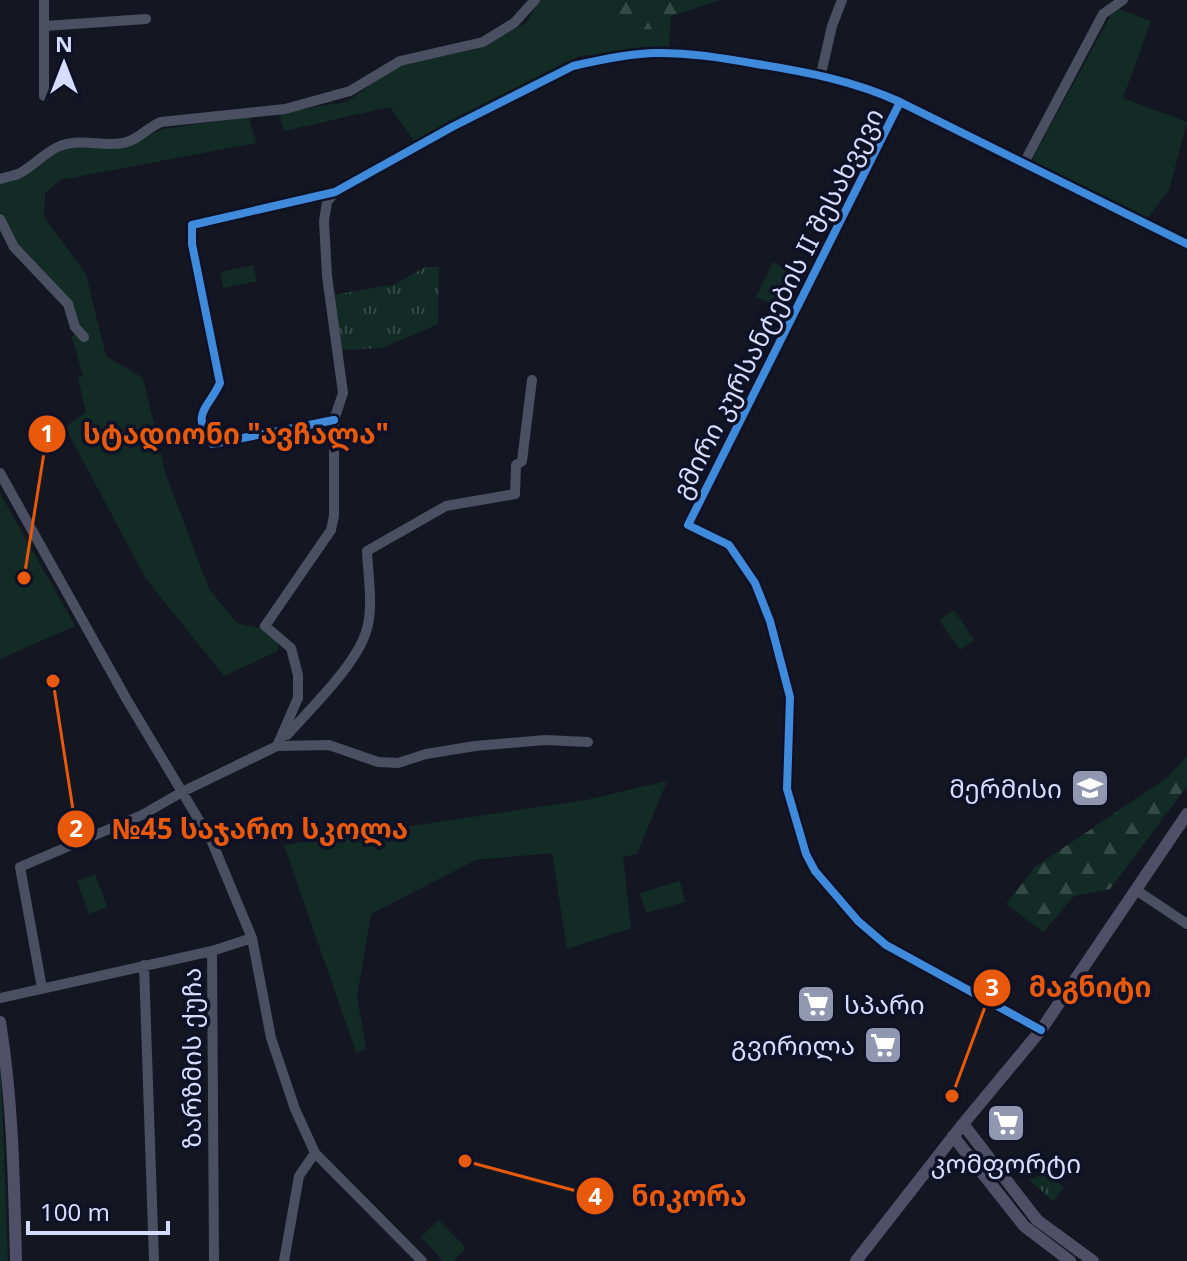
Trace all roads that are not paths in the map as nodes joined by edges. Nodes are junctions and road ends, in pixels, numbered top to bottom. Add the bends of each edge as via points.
1 (44, 0) edge
2 (535, 0) edge
3 (842, 0) edge
4 (1123, 0) edge
5 (146, 19) dead end
6 (45, 26) junction
7 (821, 74) junction
8 (44, 96) dead end
9 (900, 102) junction
10 (1024, 163) junction
11 (0, 179) edge
12 (335, 192) junction
13 (0, 219) edge
14 (1187, 244) edge
15 (84, 337) dead end
16 (532, 380) dead end
17 (334, 420) junction
18 (0, 473) edge
19 (588, 742) dead end
20 (277, 746) junction
21 (182, 792) junction
22 (1187, 814) edge
23 (1136, 890) junction
24 (1187, 924) edge
25 (252, 938) junction
26 (212, 951) junction
27 (144, 965) junction
28 (42, 988) junction
29 (0, 998) edge
30 (0, 1022) edge
31 (1041, 1030) junction
32 (963, 1124) junction
33 (953, 1136) junction
34 (315, 1153) junction
35 (997, 1168) junction
36 (986, 1176) junction
37 (1068, 1255) edge
38 (16, 1261) edge
39 (154, 1261) edge
40 (214, 1261) edge
41 (284, 1261) edge
42 (422, 1261) edge
43 (856, 1261) edge
44 (1093, 1261) edge

1 - 6 street
2 - 11 street via 514,23 483,42 400,61 350,91 285,109 161,122 121,144 79,141 42,154 20,174
3 - 7 street
4 - 10 street via 1103,14
5 - 6 street
6 - 8 street
7 - 9 street
7 - 12 street via 653,53 573,66
9 - 10 street
9 - 31 street, გმირი კურსანტების II შესახვევი via 688,525 729,545 755,583 770,621 790,697 787,789 815,871 886,945
10 - 14 street
12 - 17 street via 324,221 343,393
12 - 17 street via 192,225 220,383 202,411 201,427 212,444
13 - 15 street via 14,247 68,304
16 - 20 street via 515,494 446,506 367,551 366,634 340,674
17 - 20 street via 331,530 265,626 291,648 298,675 298,698
18 - 21 street
19 - 20 street via 475,746 398,763 378,762 329,745
20 - 21 street
21 - 25 street via 212,842
21 - 28 street via 142,815 20,867
22 - 23 main road
23 - 24 street
23 - 31 main road
25 - 26 street
25 - 34 street via 271,1038
26 - 27 street
26 - 40 street, ზარზმის ქუჩა
27 - 28 street
27 - 39 street
28 - 29 street
30 - 38 main road
31 - 32 main road
32 - 33 main road
32 - 35 main road
33 - 36 main road
33 - 43 main road
34 - 41 street via 299,1176
34 - 42 street
35 - 36 main road
35 - 37 main road
36 - 37 main road via 1024,1226
37 - 44 main road

